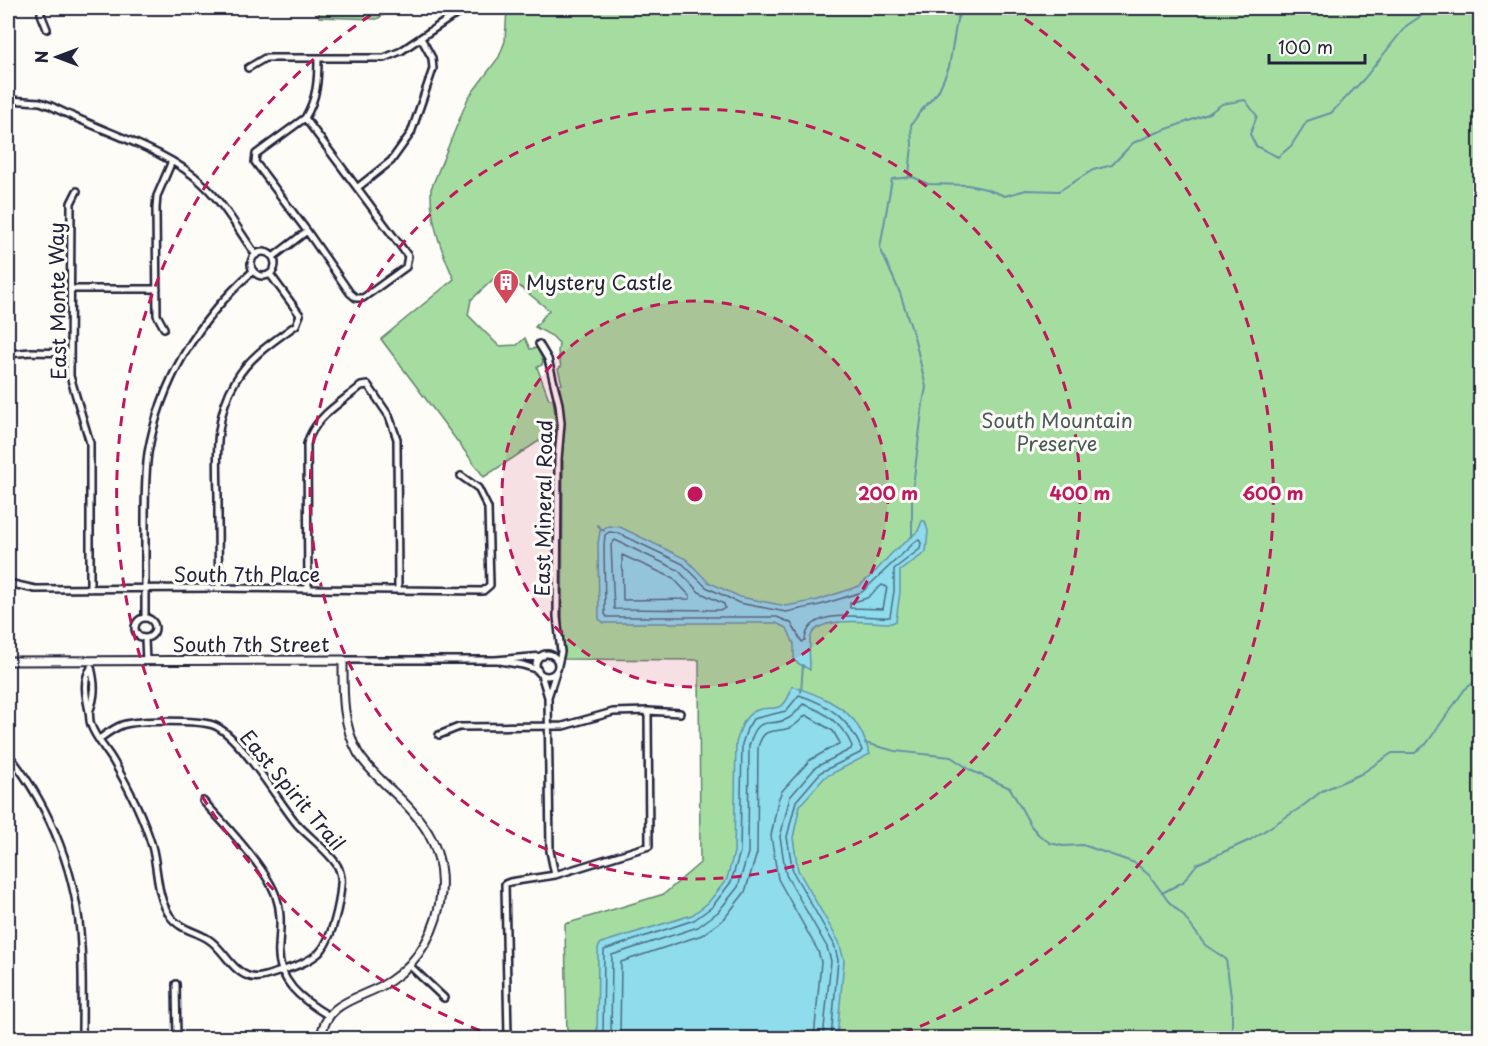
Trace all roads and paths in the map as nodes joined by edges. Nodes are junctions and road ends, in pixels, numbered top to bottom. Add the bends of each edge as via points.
1 (41, 8) edge
2 (483, 9) dead end
3 (47, 29) dead end
4 (421, 38) junction
5 (318, 58) junction
6 (248, 68) dead end
7 (8, 100) edge
8 (306, 118) junction
9 (172, 161) junction
10 (357, 188) junction
11 (77, 191) dead end
12 (307, 231) junction
13 (256, 255) junction
14 (273, 257) junction
15 (254, 271) junction
16 (270, 274) junction
17 (71, 289) junction
18 (157, 289) junction
19 (164, 328) dead end
20 (539, 344) dead end
21 (70, 353) junction
22 (8, 354) edge
23 (461, 476) dead end
24 (8, 582) edge
25 (219, 588) junction
26 (90, 589) junction
27 (308, 589) junction
28 (145, 590) junction
29 (399, 590) junction
30 (145, 618) junction
31 (145, 639) junction
32 (559, 640) junction
33 (550, 655) junction
34 (543, 656) junction
35 (343, 660) junction
36 (495, 660) junction
37 (8, 661) edge
38 (146, 661) junction
39 (91, 665) junction
40 (557, 669) junction
41 (539, 672) junction
42 (548, 697) junction
43 (648, 711) junction
44 (680, 713) dead end
45 (548, 727) junction
46 (439, 735) dead end
47 (99, 739) junction
48 (8, 754) edge
49 (203, 801) dead end
50 (555, 875) junction
51 (409, 965) junction
52 (282, 970) junction
53 (176, 984) dead end
54 (444, 998) dead end
55 (329, 1016) junction
56 (82, 1038) edge
57 (177, 1038) edge
58 (321, 1038) edge
59 (507, 1038) edge

1 - 3 street
2 - 4 street via 467,10
4 - 5 street via 384,58
4 - 10 street via 432,57 433,69 411,133 391,160
5 - 6 street via 265,58
5 - 8 street via 314,103
7 - 9 street via 51,106
8 - 10 street
8 - 12 street via 256,154 255,162
9 - 13 street via 203,184
9 - 18 street via 157,196
10 - 12 street via 408,256 406,267 363,298 356,298
11 - 17 street, East Monte Way via 71,203
12 - 14 street
13 - 14 street via 263,252
13 - 15 street via 252,261
14 - 16 street
15 - 16 street via 259,275
15 - 28 street via 234,288 198,331 160,401 145,487
16 - 25 street via 300,315 296,325 252,360 225,403 217,436
17 - 18 street
17 - 21 street, East Monte Way
18 - 19 street via 157,315
20 - 32 street, East Mineral Road via 548,359 559,404
21 - 22 street
21 - 26 street, East Monte Way via 72,388 90,443
23 - 29 street, South 7th Place via 478,488 488,508 488,589
24 - 26 street, South 7th Place via 35,589
25 - 27 street, South 7th Place
25 - 28 street, South 7th Place
26 - 28 street, South 7th Place
27 - 29 street, South 7th Place
27 - 29 street via 310,431 320,419 368,385 389,416 397,439
28 - 30 street
30 - 31 street via 135,628 138,636
30 - 31 street via 154,622 156,630
31 - 38 street
32 - 33 street
32 - 40 street, East Mineral Road
33 - 34 street, South 7th Street
33 - 40 street via 556,659
34 - 36 street, South 7th Street
34 - 41 street via 537,663
35 - 36 street, South 7th Street
35 - 38 street, South 7th Street
35 - 51 street via 344,708 353,742 368,766 419,818 438,857 439,910 423,948
36 - 41 street, South 7th Street
37 - 39 street, South 7th Street
38 - 39 street, South 7th Street
39 - 47 street via 86,702 90,723
40 - 41 street, South 7th Street via 548,676
40 - 42 street, East Mineral Road
41 - 42 street, East Mineral Road
42 - 45 street, East Mineral Road
43 - 44 street
43 - 45 street via 613,712
43 - 50 street via 649,846
45 - 46 street via 459,727
45 - 50 street, East Mineral Road via 550,851
47 - 52 street, East Spirit Trail via 123,779 152,845 170,916 180,926 209,939 247,976 260,978
47 - 52 street, East Spirit Trail via 122,725 134,723 214,725 243,751 296,823 338,866 342,882 337,911 320,952 301,965
48 - 56 street via 22,771 52,826 76,903 81,946
49 - 52 street via 271,884 280,914
50 - 59 street via 505,884
51 - 54 street
51 - 55 street via 390,981 346,1001
52 - 55 street via 293,990
53 - 57 street
55 - 58 street

